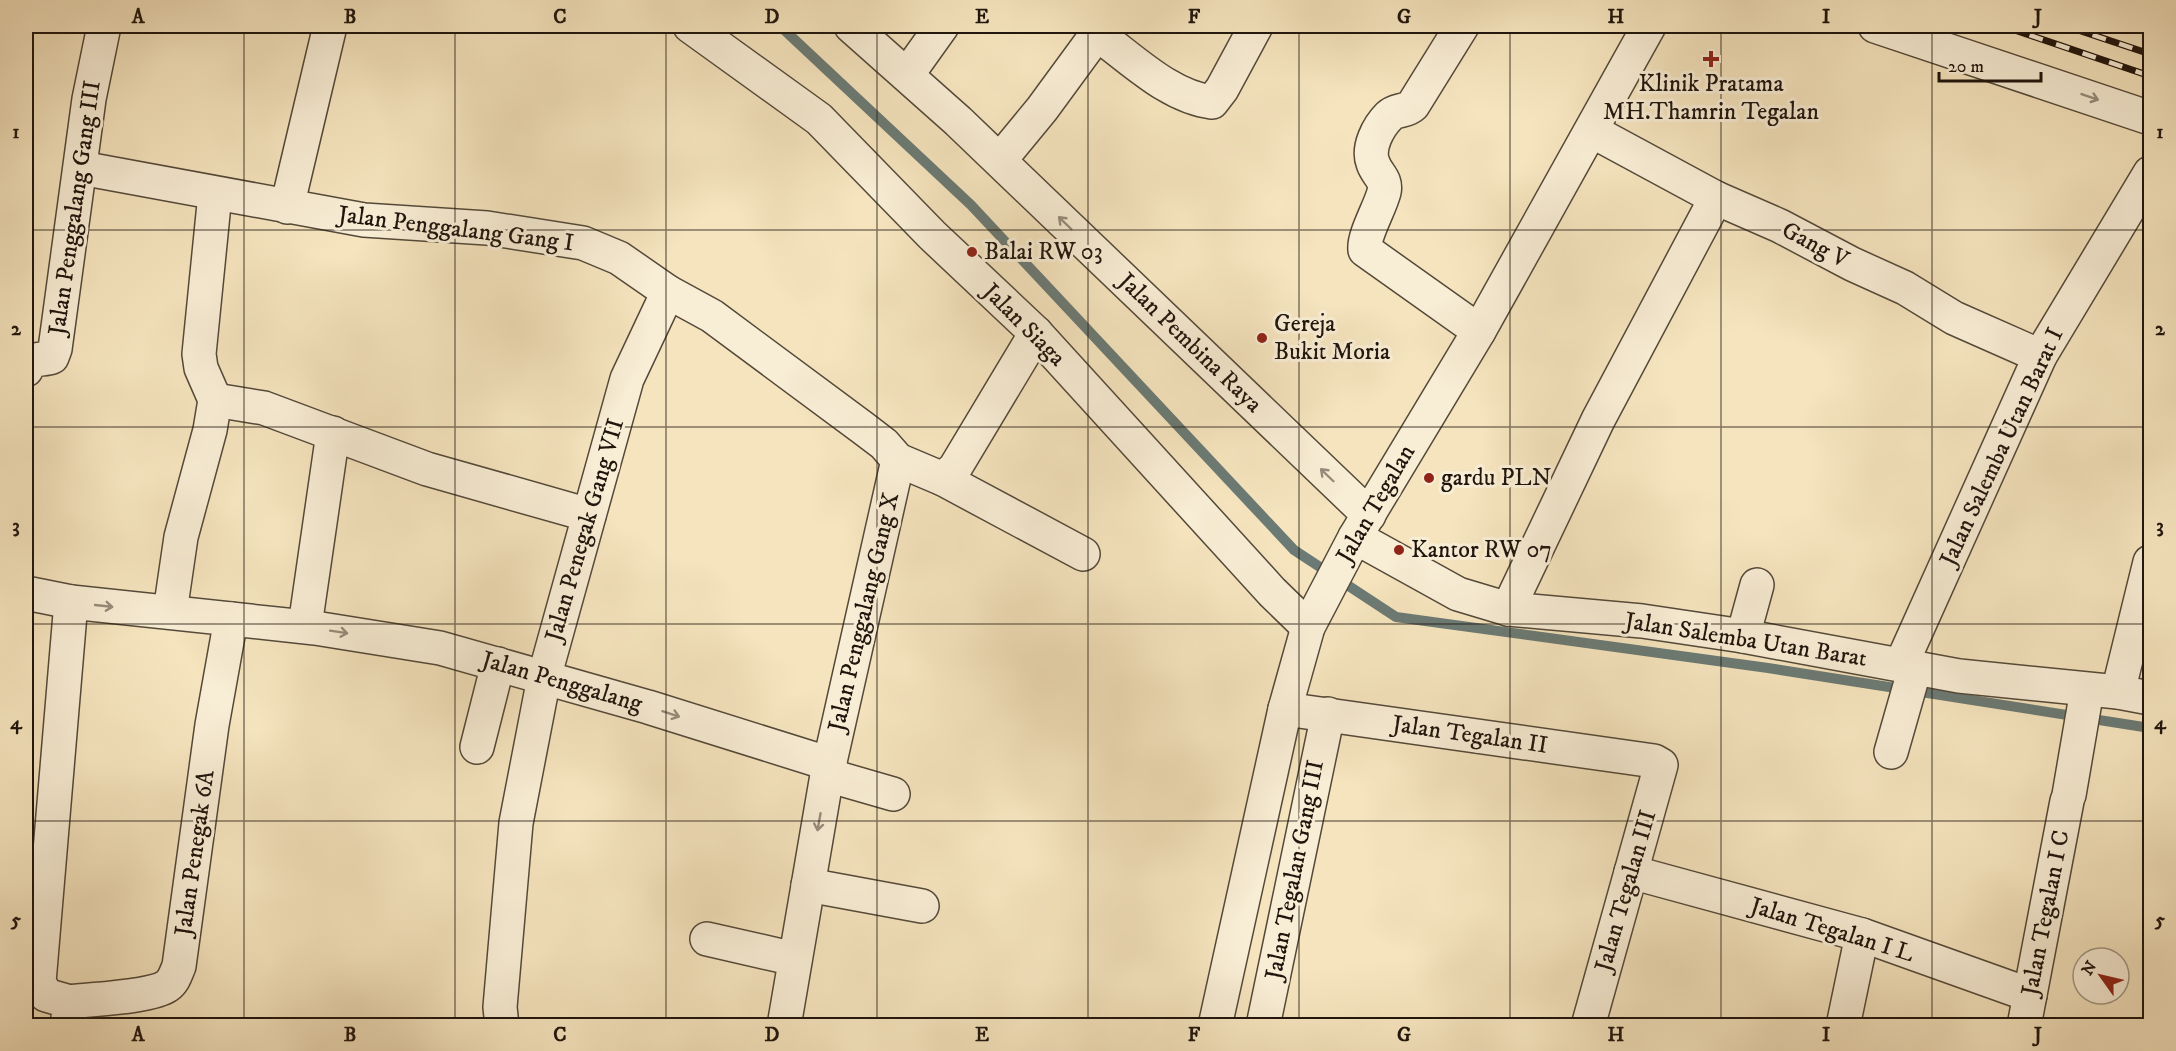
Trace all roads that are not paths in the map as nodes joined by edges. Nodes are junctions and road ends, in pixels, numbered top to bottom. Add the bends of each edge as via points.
1 (104, 26) edge
2 (330, 26) edge
3 (690, 26) edge
4 (851, 26) edge
5 (942, 26) edge
6 (1256, 26) edge
7 (1462, 26) edge
8 (1649, 26) edge
9 (1875, 26) edge
10 (1097, 30) edge
11 (907, 75) junction
12 (2151, 118) edge
13 (1592, 131) junction
14 (1000, 160) junction
15 (81, 168) junction
16 (2151, 173) edge
17 (215, 194) junction
18 (1716, 198) junction
19 (287, 207) junction
20 (668, 292) junction
21 (1479, 331) junction
22 (1036, 333) junction
23 (2040, 356) junction
24 (26, 370) edge
25 (215, 400) junction
26 (333, 433) junction
27 (898, 460) junction
28 (943, 479) junction
29 (589, 515) junction
30 (1359, 531) junction
31 (1083, 554) dead end
32 (2151, 562) edge
33 (1757, 585) dead end
34 (26, 593) edge
35 (71, 602) junction
36 (1508, 609) junction
37 (170, 612) junction
38 (1314, 615) junction
39 (231, 619) junction
40 (305, 626) junction
41 (1743, 636) junction
42 (498, 664) junction
43 (1908, 667) junction
44 (544, 678) junction
45 (2097, 695) junction
46 (2151, 699) edge
47 (1285, 709) junction
48 (1328, 714) junction
49 (477, 747) dead end
50 (1891, 752) dead end
51 (1654, 761) joint
52 (828, 769) junction
53 (893, 794) dead end
54 (1631, 872) junction
55 (808, 885) junction
56 (922, 906) dead end
57 (1862, 935) junction
58 (707, 939) dead end
59 (795, 959) junction
60 (2027, 1010) edge
61 (68, 1014) edge
62 (502, 1026) edge
63 (784, 1026) edge
64 (1215, 1026) edge
65 (1263, 1026) edge
66 (1588, 1026) edge
67 (1843, 1026) edge

1 - 15 street, Jalan Penggalang Gang III via 89,99
2 - 19 street
3 - 22 street, Jalan Siaga via 819,119 932,235
4 - 11 street, Jalan Pembina Raya
5 - 11 street
6 - 10 street via 1212,102 1195,100 1175,90
7 - 21 street via 1413,105 1390,115 1372,145 1372,162 1384,179 1385,189 1364,243 1365,250
8 - 13 street, Jalan Tegalan
9 -> 12 street
10 - 14 street via 1042,109
11 - 14 street, Jalan Pembina Raya
13 - 18 street, Gang V
13 - 21 street, Jalan Tegalan
30 -> 14 street, Jalan Pembina Raya
15 - 17 street, Jalan Penggalang Gang I
15 - 24 street, Jalan Penggalang Gang III via 55,349 52,357 32,359
16 - 23 street, Jalan Salemba Utan Barat I
17 - 19 street, Jalan Penggalang Gang I
17 - 25 street via 199,354
18 - 23 street, Gang V via 1905,288 1954,318
18 - 36 street via 1598,420
19 - 20 street, Jalan Penggalang Gang I via 364,220 487,228 583,243 619,258
20 - 27 street, Jalan Penggalang Gang I via 712,316 884,444
20 - 29 street, Jalan Penegak Gang VII via 627,379
21 - 30 street, Jalan Tegalan
22 - 28 street via 955,468
22 - 38 street, Jalan Siaga via 1272,592
23 - 43 street, Jalan Salemba Utan Barat I
25 - 26 street via 264,408
25 - 37 street via 180,537
26 - 29 street via 427,469
26 - 40 street
27 - 28 street, Jalan Penggalang Gang I
27 - 52 street, Jalan Penggalang Gang X
28 - 31 street, Jalan Penggalang Gang I
29 - 44 street, Jalan Penegak Gang VII
30 - 36 street, Jalan Salemba Utan Barat via 1458,594
30 - 38 street, Jalan Tegalan
32 - 45 street, Jalan Tegalan I C
33 - 41 street
34 - 35 street, Jalan Penggalang
35 -> 37 street, Jalan Penggalang
35 - 61 street via 39,982
36 - 41 street, Jalan Salemba Utan Barat via 1642,621
37 - 39 street, Jalan Penggalang
38 - 47 street, Jalan Tegalan
39 - 40 street, Jalan Penggalang
39 - 61 street, Jalan Penegak 6A via 177,973 166,987 153,992
40 -> 42 street, Jalan Penggalang via 440,648
41 - 43 street, Jalan Salemba Utan Barat
42 - 44 street, Jalan Penggalang
42 - 49 street
43 - 45 street, Jalan Salemba Utan Barat
43 - 50 street, Jalan Salemba Utan Barat I
44 -> 52 street, Jalan Penggalang via 648,707
44 - 62 street, Jalan Penegak Gang VII via 516,824 500,1007
45 - 46 street, Jalan Salemba Utan Barat
45 - 60 street, Jalan Tegalan I C via 2070,789
47 - 48 street, Jalan Tegalan II
47 - 64 street, Jalan Tegalan
48 - 51 street, Jalan Tegalan II
48 - 65 street, Jalan Tegalan Gang III
51 - 54 street, Jalan Tegalan III via 1661,765 1661,770
52 - 53 street, Jalan Penggalang
52 -> 55 street
54 - 57 street, Jalan Tegalan I L
54 - 66 street, Jalan Tegalan III
55 - 56 street
55 - 59 street
57 - 60 street, Jalan Tegalan I L
57 - 67 street
58 - 59 street
59 - 63 street

